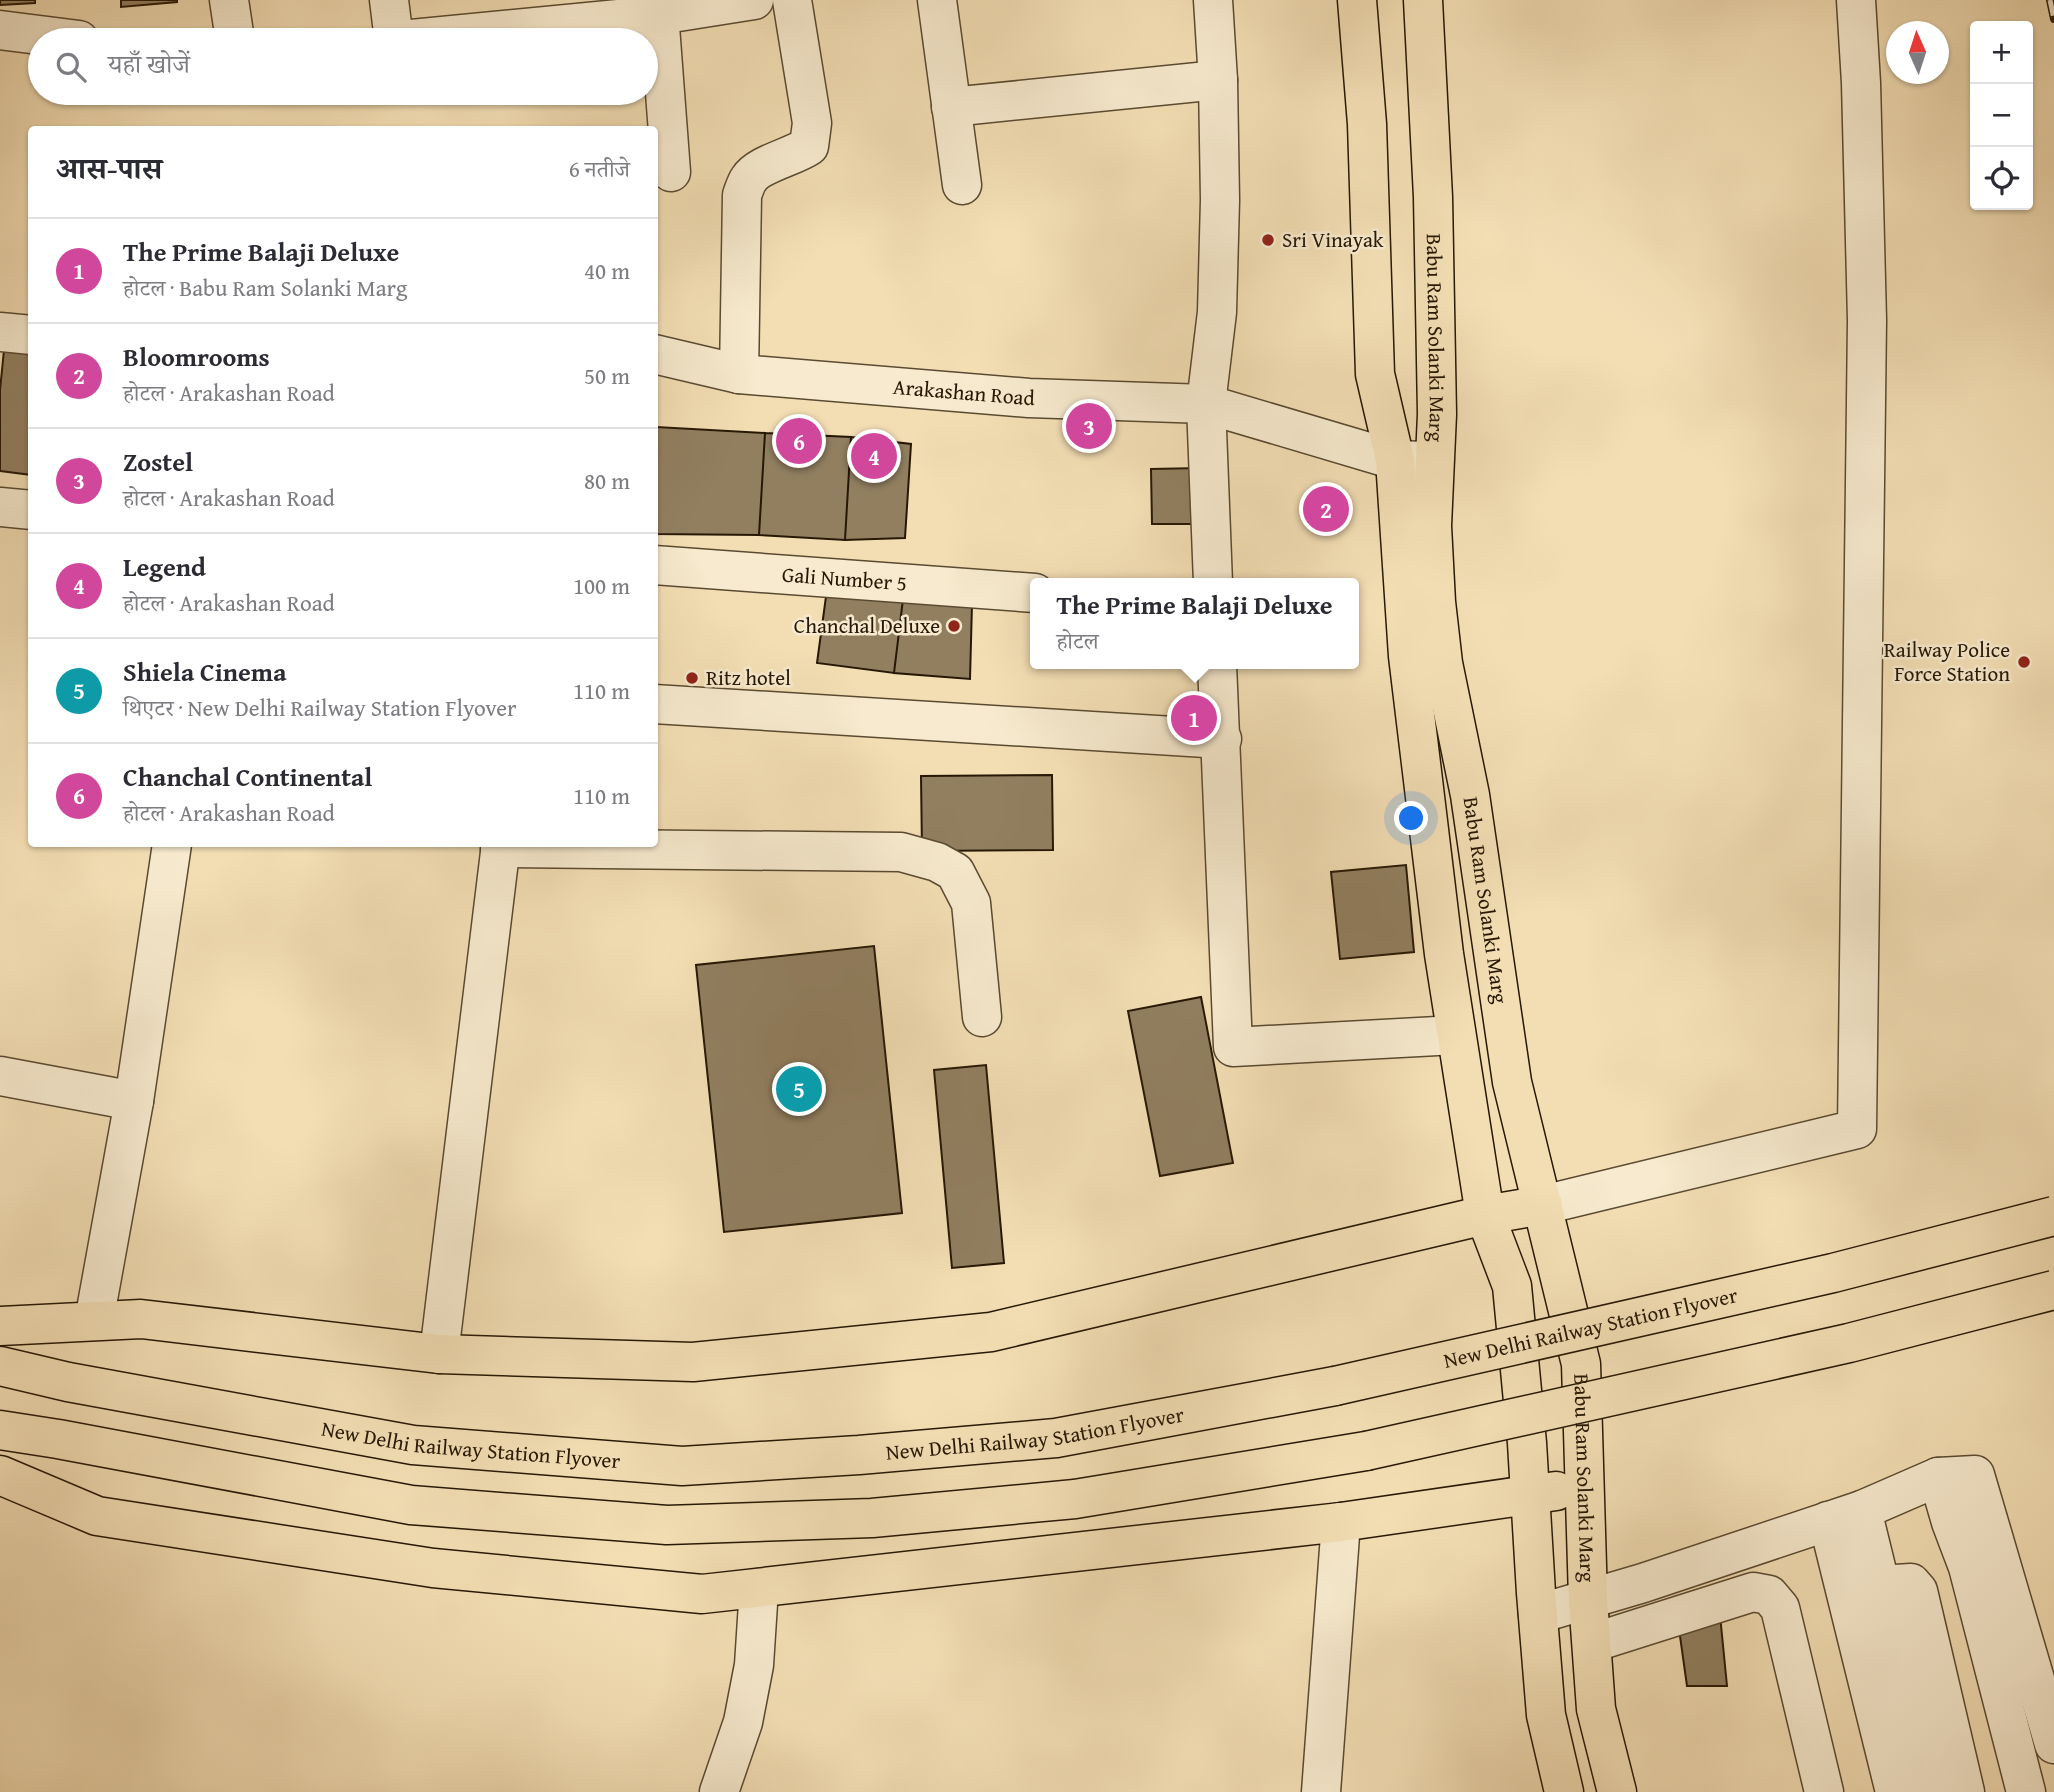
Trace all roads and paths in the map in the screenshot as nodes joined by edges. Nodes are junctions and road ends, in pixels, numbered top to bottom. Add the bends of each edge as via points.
1 (229, 0) edge
2 (389, 0) edge
3 (754, 0) edge
4 (792, 0) edge
5 (937, 0) edge
6 (1213, 0) edge
7 (1357, 0) edge
8 (1423, 0) edge
9 (1856, 0) edge
10 (658, 8) edge
11 (233, 28) edge
12 (392, 28) edge
13 (497, 28) edge
14 (0, 30) edge
15 (28, 34) edge
16 (1218, 80) junction
17 (951, 107) junction
18 (671, 172) dead end
19 (962, 185) dead end
20 (0, 332) edge
21 (28, 335) edge
22 (658, 356) edge
23 (739, 374) junction
24 (1206, 404) junction
25 (1395, 460) junction
26 (1435, 461) junction
27 (0, 507) edge
28 (28, 510) edge
29 (658, 565) edge
30 (1213, 578) edge
31 (1030, 593) edge
32 (1217, 669) edge
33 (658, 704) edge
34 (1222, 739) junction
35 (172, 847) edge
36 (500, 847) edge
37 (567, 847) edge
38 (982, 1017) dead end
39 (1456, 1035) junction
40 (0, 1076) edge
41 (134, 1101) junction
42 (1543, 1205) junction
43 (1485, 1215) junction
44 (2054, 1216) edge
45 (2054, 1290) edge
46 (94, 1321) junction
47 (0, 1326) edge
48 (439, 1354) junction
49 (0, 1366) edge
50 (0, 1430) edge
51 (0, 1475) edge
52 (1938, 1477) junction
53 (1585, 1485) junction
54 (1531, 1496) junction
55 (1845, 1516) junction
56 (1341, 1522) junction
57 (1881, 1585) junction
58 (759, 1588) junction
59 (1588, 1599) junction
60 (1538, 1614) junction
61 (1591, 1643) junction
62 (2054, 1744) edge
63 (719, 1792) edge
64 (1321, 1792) edge
65 (1564, 1792) edge
66 (1617, 1792) edge
67 (1824, 1792) edge
68 (1895, 1792) edge
69 (1931, 1792) edge
70 (1965, 1792) edge
71 (2026, 1792) edge

1 - 11 street
2 - 12 street
3 - 10 street
4 - 23 street via 812,123 808,146 750,177 742,195
5 - 17 street
6 - 16 street
7 - 25 main road, Babu Ram Solanki Marg via 1367,124 1375,374
8 - 26 main road, Babu Ram Solanki Marg via 1433,197
9 - 42 street via 1867,320 1857,1129
10 - 13 street
10 - 18 street
14 - 15 street
16 - 17 street
16 - 24 street via 1217,312
17 - 19 street
20 - 21 street
22 - 23 street, Arakashan Road
23 - 24 street, Arakashan Road via 1029,398
24 - 25 street, Arakashan Road
24 - 30 street
25 - 26 street, Arakashan Road
25 - 39 main road, Babu Ram Solanki Marg via 1408,656
26 - 42 main road, Babu Ram Solanki Marg via 1432,526 1443,663 1470,795 1512,1082
27 - 28 street
29 - 31 street, Gali Number 5
32 - 34 street
33 - 34 street
34 - 39 street via 1233,1047
35 - 41 street
36 - 48 street
37 - 38 street via 901,852 937,862 955,872 971,903
39 - 43 main road, Babu Ram Solanki Marg
40 - 41 street
41 - 46 street
42 - 43 main road
42 - 53 main road, Babu Ram Solanki Marg via 1581,1364
43 - 48 main road via 991,1332 693,1362
43 - 54 main road, Babu Ram Solanki Marg via 1512,1286
44 - 49 main road, New Delhi Railway Station Flyover, bridge via 1833,1273 1335,1386 1056,1438 859,1455 682,1466 413,1445
45 - 50 main road, bridge via 1849,1343 1366,1451 1075,1499 872,1518 667,1525 411,1505
46 - 47 main road
46 - 48 main road via 141,1319
51 - 58 main road via 97,1516 433,1568 702,1594
52 - 55 street
52 - 62 street via 1975,1475
52 - 71 street via 1968,1567
53 - 54 main road
53 - 59 main road, Babu Ram Solanki Marg
54 - 56 main road
54 - 60 main road, Babu Ram Solanki Marg
55 - 57 street
55 - 59 street
55 - 68 street
56 - 58 main road
56 - 64 street
57 - 69 street
57 - 70 street via 1911,1583 1918,1591
58 - 63 street via 754,1665 743,1723
59 - 60 street
59 - 61 main road, Babu Ram Solanki Marg
60 - 65 main road, Babu Ram Solanki Marg via 1546,1715
61 - 66 main road, Babu Ram Solanki Marg via 1596,1709
61 - 67 street via 1753,1592 1769,1595 1780,1608

